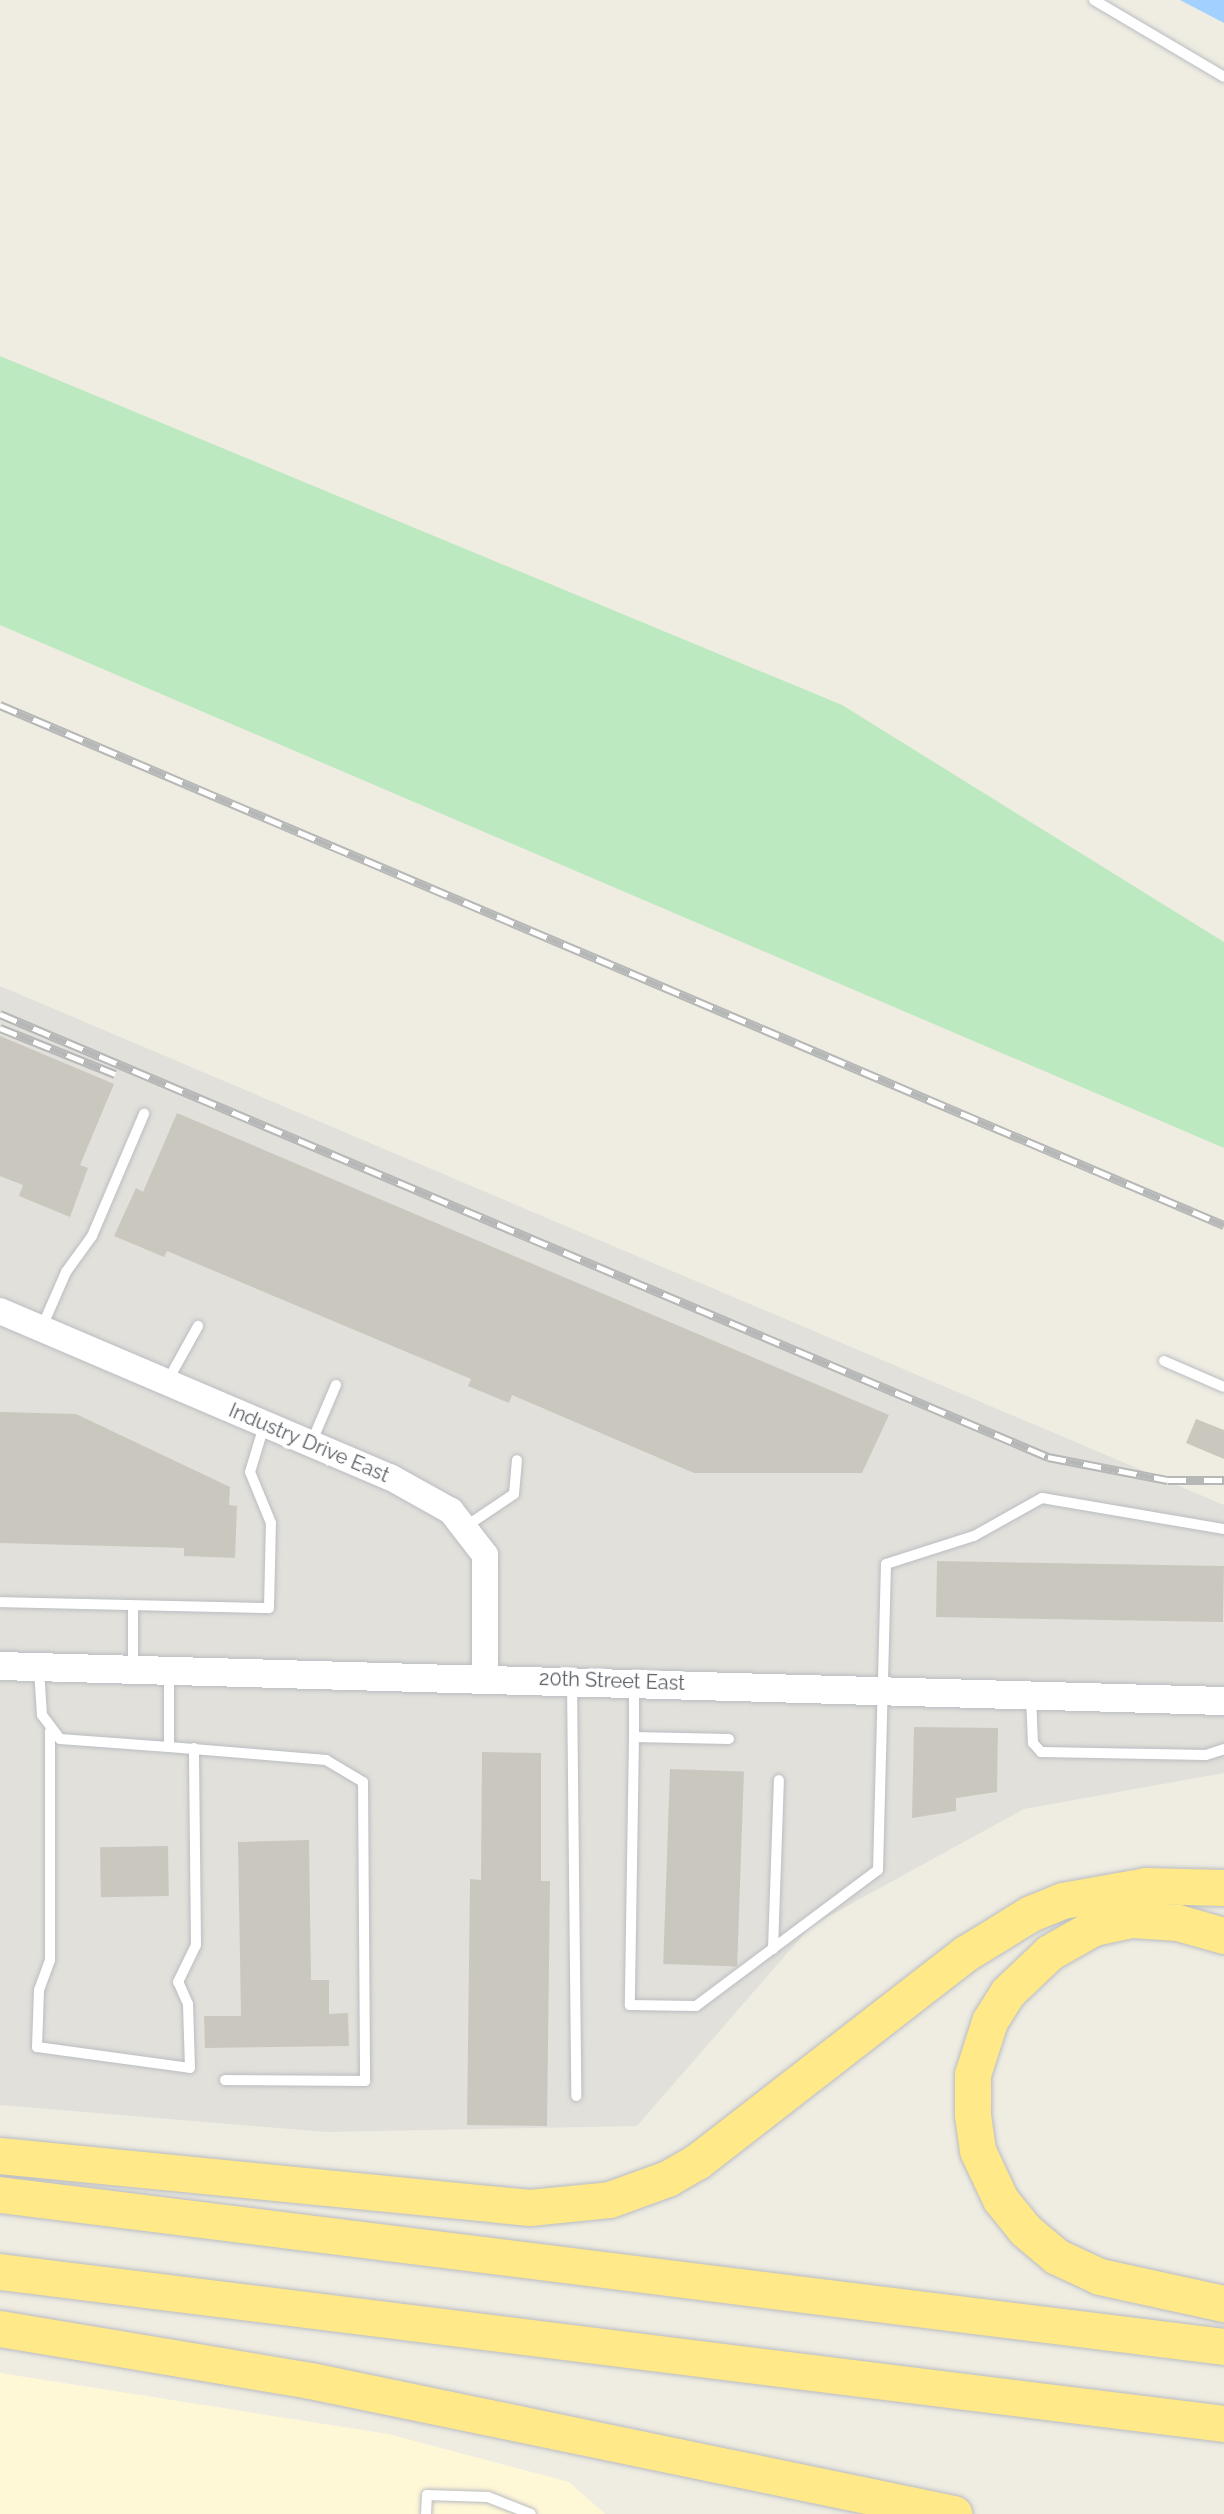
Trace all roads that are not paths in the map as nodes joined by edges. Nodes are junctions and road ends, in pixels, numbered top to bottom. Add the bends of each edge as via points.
1 (1094, 0) edge
2 (1224, 77) edge
3 (144, 1114) dead end
4 (0, 1311) edge
5 (198, 1326) dead end
6 (41, 1329) junction
7 (1164, 1361) dead end
8 (167, 1382) junction
9 (336, 1385) dead end
10 (1224, 1387) edge
11 (265, 1424) junction
12 (311, 1443) junction
13 (517, 1460) dead end
14 (465, 1527) junction
15 (1224, 1529) edge
16 (0, 1602) edge
17 (133, 1606) junction
18 (0, 1666) edge
19 (39, 1667) junction
20 (133, 1669) junction
21 (169, 1670) junction
22 (485, 1678) junction
23 (572, 1680) junction
24 (634, 1682) junction
25 (886, 1689) junction
26 (1032, 1694) junction
27 (1224, 1701) edge
28 (50, 1731) junction
29 (634, 1737) junction
30 (729, 1739) dead end
31 (169, 1747) junction
32 (194, 1748) junction
33 (1224, 1749) edge
34 (779, 1780) dead end
35 (1224, 1888) edge
36 (1224, 1936) edge
37 (773, 1949) junction
38 (225, 2080) dead end
39 (576, 2096) dead end
40 (0, 2156) edge
41 (0, 2195) edge
42 (0, 2272) edge
43 (1224, 2304) edge
44 (0, 2329) edge
45 (1224, 2347) edge
46 (1224, 2424) edge
47 (815, 2484) junction
48 (426, 2514) edge
49 (531, 2514) edge
50 (874, 2514) edge
51 (954, 2514) edge

1 - 2 lane
3 - 6 lane via 92,1236 66,1272
4 - 6 street, Industry Drive East
5 - 8 lane
6 - 8 street, Industry Drive East
7 - 10 lane
8 - 11 street, Industry Drive East
9 - 12 lane
11 - 12 street, Industry Drive East
11 - 17 lane via 250,1472 271,1523 269,1608
12 - 14 street, Industry Drive East via 437,1500
13 - 14 lane via 514,1494
14 - 22 street, Industry Drive East via 485,1555
15 - 25 lane via 1042,1498 974,1536 886,1564
16 - 17 lane
17 - 20 lane
18 - 19 main road, 20th Street East
19 - 20 main road, 20th Street East
19 - 28 lane via 42,1715
20 - 21 main road, 20th Street East
21 - 22 main road, 20th Street East
21 - 31 lane
22 - 23 main road, 20th Street East
23 - 24 main road, 20th Street East
23 - 39 lane
24 - 25 main road, 20th Street East
24 - 29 lane
25 - 26 main road, 20th Street East
25 - 37 lane via 878,1870
26 - 27 main road, 20th Street East
26 - 33 lane via 1033,1743 1041,1752 1206,1755
28 - 31 lane via 71,1743
28 - 32 lane via 50,1960 39,1990 37,2047 190,2068 188,2004 178,1982 196,1945
29 - 30 lane
29 - 37 lane via 630,2005 696,2006
31 - 32 lane
32 - 38 lane via 326,1760 363,1782 366,1807 365,2081
34 - 37 lane
35 - 40 highway via 1134,1888 1063,1901 1031,1914 966,1954 699,2161 610,2200 530,2208
36 - 43 highway via 1178,1923 1132,1920 1094,1928 1050,1953 1008,1993 990,2022 973,2075 973,2115 978,2151 1001,2200 1057,2257 1100,2277
41 - 45 highway
42 - 46 highway
44 - 47 highway via 311,2381
47 - 50 highway
47 - 51 highway
48 - 49 lane via 427,2495 488,2497

